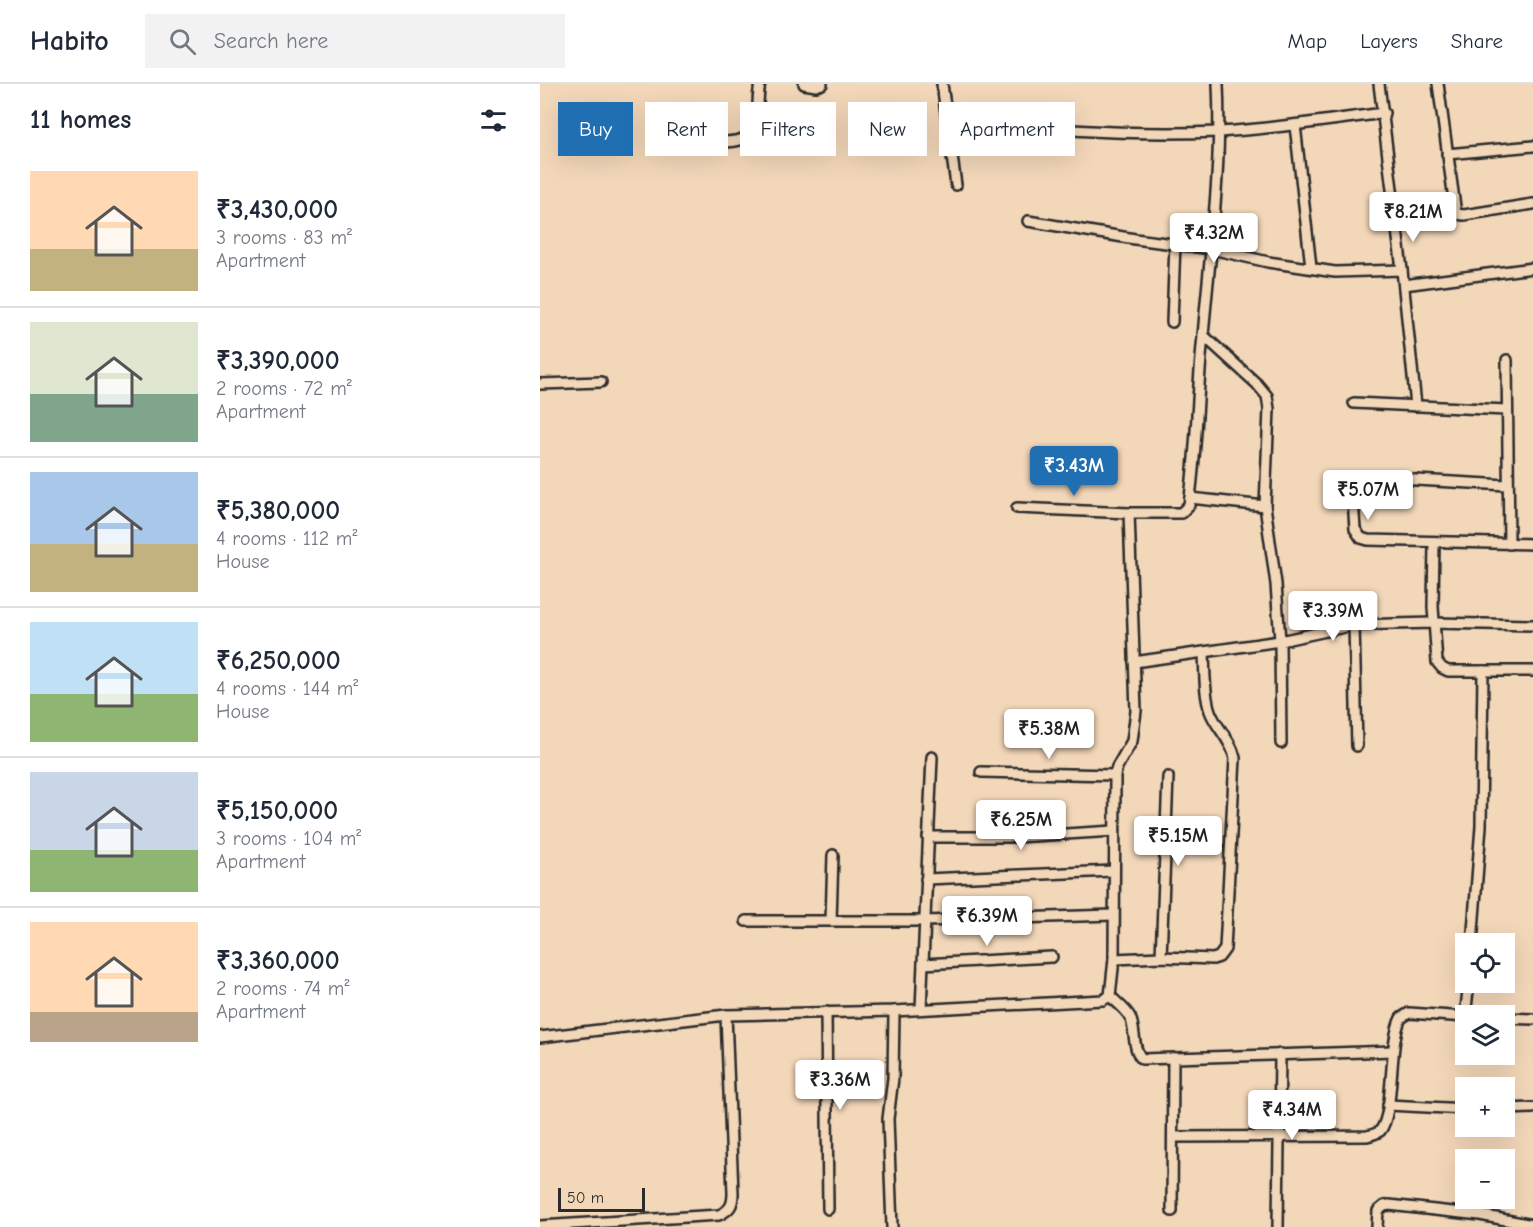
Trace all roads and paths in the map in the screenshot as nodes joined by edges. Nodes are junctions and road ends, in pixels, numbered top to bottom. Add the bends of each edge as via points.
1 (760, 84) edge
2 (804, 84) edge
3 (822, 84) edge
4 (942, 84) edge
5 (1218, 84) edge
6 (1379, 84) edge
7 (1438, 84) edge
8 (1384, 112) junction
9 (1294, 125) junction
10 (1075, 130) edge
11 (1220, 132) junction
12 (728, 141) edge
13 (1533, 146) edge
14 (1448, 154) junction
15 (956, 185) dead end
16 (1533, 204) edge
17 (1028, 221) dead end
18 (1175, 244) junction
19 (1212, 249) junction
20 (1311, 267) junction
21 (1533, 268) edge
22 (1402, 270) junction
23 (1404, 285) junction
24 (1172, 322) dead end
25 (1203, 335) junction
26 (1507, 360) dead end
27 (601, 382) dead end
28 (540, 384) edge
29 (1354, 403) dead end
30 (1416, 406) junction
31 (1507, 410) junction
32 (1507, 485) junction
33 (1190, 498) junction
34 (1265, 506) junction
35 (1017, 508) dead end
36 (1129, 513) junction
37 (1434, 542) junction
38 (1509, 544) junction
39 (1533, 544) edge
40 (1433, 623) junction
41 (1354, 625) junction
42 (1533, 625) edge
43 (1280, 641) junction
44 (1204, 653) junction
45 (1134, 662) junction
46 (1483, 671) junction
47 (1533, 671) edge
48 (1281, 743) dead end
49 (1357, 746) dead end
50 (932, 757) dead end
51 (981, 772) dead end
52 (1115, 775) junction
53 (1168, 777) dead end
54 (1114, 831) junction
55 (928, 837) junction
56 (833, 855) dead end
57 (1113, 871) junction
58 (926, 879) junction
59 (1113, 915) junction
60 (746, 921) dead end
61 (831, 921) junction
62 (925, 921) junction
63 (1473, 933) edge
64 (1052, 957) dead end
65 (1161, 957) junction
66 (1114, 960) junction
67 (923, 964) junction
68 (1110, 996) junction
69 (921, 1009) junction
70 (894, 1011) junction
71 (826, 1012) junction
72 (726, 1015) junction
73 (1455, 1016) edge
74 (1515, 1018) edge
75 (1533, 1019) edge
76 (540, 1037) edge
77 (1393, 1051) junction
78 (1280, 1054) junction
79 (1173, 1058) junction
80 (1388, 1105) junction
81 (1455, 1108) edge
82 (1533, 1108) edge
83 (1515, 1109) edge
84 (1278, 1136) junction
85 (1173, 1137) junction
86 (828, 1209) dead end
87 (1172, 1211) dead end
88 (1533, 1225) edge
89 (540, 1226) edge
90 (892, 1227) edge
91 (1278, 1227) edge
92 (1377, 1227) edge

1 - 12 street via 755,129 749,137
2 - 3 street
4 - 15 street
5 - 11 street
6 - 8 street
7 - 14 street
8 - 9 street
8 - 22 street
9 - 11 street
9 - 20 street
10 - 11 street
11 - 19 street
13 - 14 street
14 - 16 street via 1456,213
17 - 18 street
18 - 19 street
18 - 24 street
19 - 20 street
19 - 25 street
20 - 22 street via 1335,272
21 - 23 street
22 - 23 street
23 - 30 street
25 - 33 street
25 - 34 street via 1267,396
26 - 31 street
27 - 28 street
29 - 30 street
30 - 31 street
31 - 32 street
32 - 37 street via 1362,477 1352,484 1354,529 1361,538
32 - 38 street
33 - 34 street
33 - 36 street via 1181,513
34 - 43 street
35 - 36 street
36 - 45 street
37 - 38 street
37 - 40 street
38 - 39 street
40 - 41 street
40 - 42 street
40 - 46 street via 1437,662 1442,668
41 - 43 street
41 - 49 street
43 - 44 street
43 - 48 street
44 - 45 street
44 - 65 street via 1209,708 1233,746 1235,758 1225,949 1213,959
45 - 52 street via 1135,728
46 - 47 street
46 - 63 street via 1481,826
50 - 55 street
51 - 52 street
52 - 54 street
53 - 65 street
54 - 55 street
54 - 57 street
55 - 58 street
56 - 61 street
57 - 58 street
57 - 59 street
58 - 62 street
59 - 62 street
59 - 66 street
60 - 61 street
61 - 62 street
62 - 67 street
64 - 67 street
65 - 66 street
66 - 68 street
67 - 69 street
68 - 69 street via 1103,1000
68 - 79 street via 1129,1015 1139,1057
69 - 70 street
70 - 71 street
70 - 90 street via 888,1119
71 - 72 street
71 - 86 street
72 - 76 street
72 - 89 street via 733,1193 733,1203 727,1211 719,1215
73 - 77 street via 1404,1015 1399,1021
74 - 75 street
77 - 78 street
77 - 80 street
78 - 79 street
78 - 84 street
79 - 85 street
80 - 81 street
80 - 84 street via 1383,1125 1375,1134
82 - 83 street
84 - 85 street
84 - 91 street
85 - 87 street
88 - 92 street via 1389,1205 1378,1211

